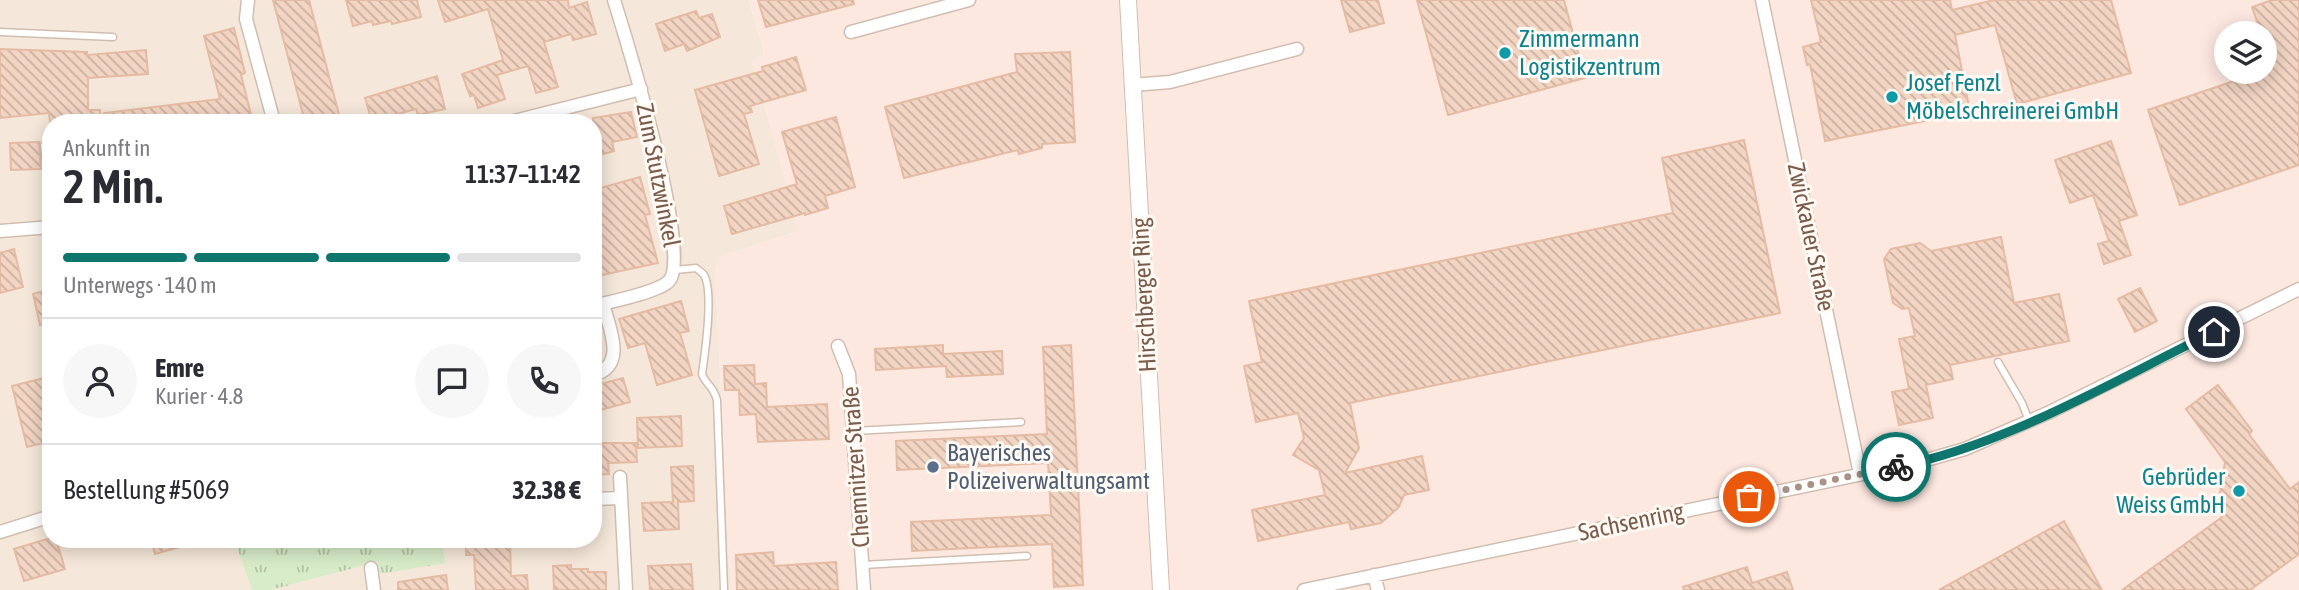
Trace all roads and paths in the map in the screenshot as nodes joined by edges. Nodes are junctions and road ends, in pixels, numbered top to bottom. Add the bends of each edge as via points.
1 (248, 0) edge
2 (614, 0) edge
3 (969, 0) edge
4 (1128, 0) edge
5 (1762, 0) edge
6 (0, 32) edge
7 (851, 32) dead end
8 (113, 37) dead end
9 (1297, 49) dead end
10 (1132, 85) junction
11 (641, 89) junction
12 (272, 114) edge
13 (542, 114) edge
14 (42, 228) edge
15 (0, 231) edge
16 (675, 270) junction
17 (2299, 289) edge
18 (602, 304) edge
19 (602, 315) edge
20 (838, 346) dead end
21 (1998, 362) dead end
22 (602, 371) edge
23 (2029, 421) junction
24 (1021, 422) dead end
25 (854, 431) junction
26 (1860, 474) junction
27 (620, 477) dead end
28 (621, 498) junction
29 (602, 499) edge
30 (42, 519) edge
31 (0, 532) edge
32 (1027, 556) dead end
33 (862, 565) junction
34 (371, 568) dead end
35 (1374, 575) junction
36 (374, 590) edge
37 (626, 590) edge
38 (724, 590) edge
39 (864, 590) edge
40 (1161, 590) edge
41 (1304, 590) edge
42 (1378, 590) edge

1 - 12 street via 246,19
2 - 11 street, Zum Stutzwinkel
3 - 7 street
4 - 10 street, Hirschberger Ring
5 - 26 street, Zwickauer Straße
6 - 8 lane
9 - 10 street via 1170,82
10 - 40 street, Hirschberger Ring
11 - 13 street
11 - 16 street, Zum Stutzwinkel via 668,205
14 - 15 street
16 - 18 street, Zum Stutzwinkel via 670,281 659,288
16 - 38 lane via 696,268 704,275 707,288 702,374 717,400
17 - 23 street, Sachsenring
19 - 22 street, Zum Stutzwinkel via 615,347 614,357
20 - 25 street, Chemnitzer Straße via 849,374
21 - 23 lane
23 - 26 street, Sachsenring via 1965,449
24 - 25 lane
25 - 33 street, Chemnitzer Straße
26 - 35 street, Sachsenring
27 - 28 street
28 - 29 street
28 - 37 street
30 - 31 street
32 - 33 lane
33 - 39 street, Chemnitzer Straße
34 - 36 street
35 - 41 street, Sachsenring
35 - 42 street

